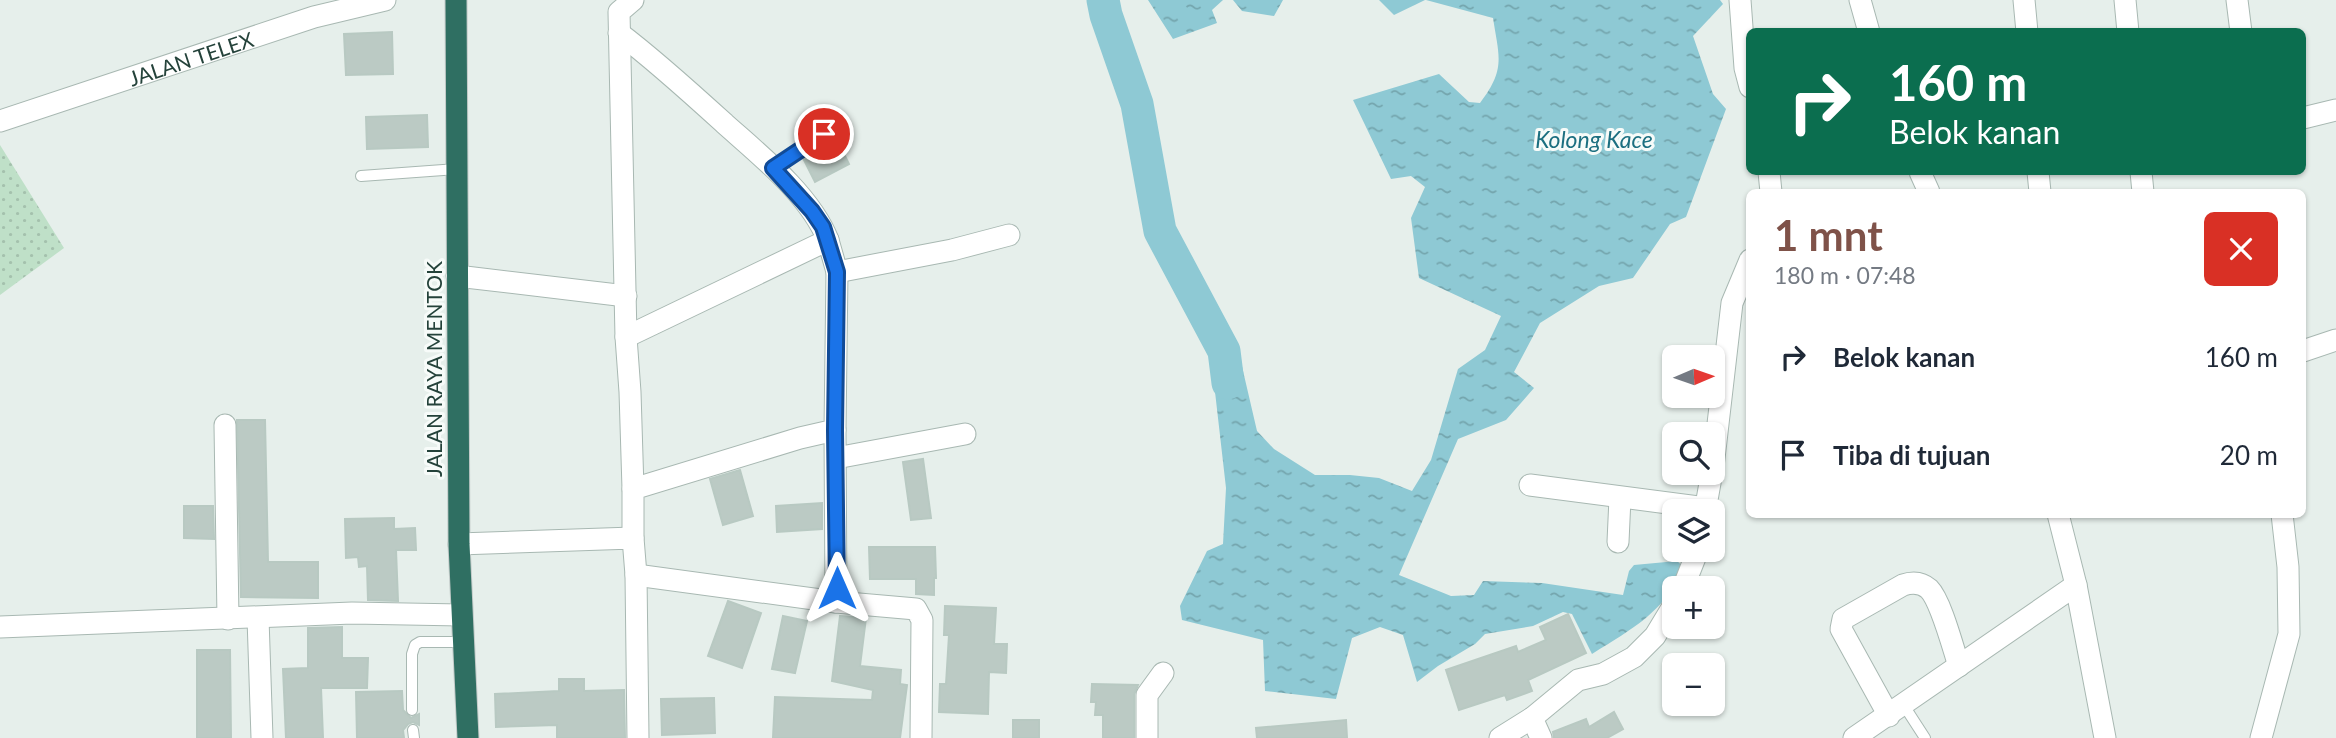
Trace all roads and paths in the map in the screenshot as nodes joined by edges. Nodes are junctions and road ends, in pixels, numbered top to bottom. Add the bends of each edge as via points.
1 (385, 0) edge
2 (456, 0) edge
3 (1740, 0) edge
4 (1860, 0) edge
5 (2024, 0) edge
6 (2125, 0) edge
7 (2236, 0) edge
8 (623, 11) edge
9 (1868, 28) edge
10 (2027, 28) edge
11 (2128, 28) edge
12 (2240, 28) edge
13 (1746, 72) edge
14 (2336, 110) edge
15 (2306, 117) edge
16 (0, 121) edge
17 (824, 134) dead end
18 (773, 168) junction
19 (457, 169) junction
20 (361, 176) dead end
21 (1009, 235) dead end
22 (828, 240) junction
23 (1746, 270) edge
24 (837, 272) junction
25 (457, 276) junction
26 (626, 296) junction
27 (1740, 317) edge
28 (626, 337) junction
29 (2336, 340) edge
30 (2306, 350) edge
31 (1721, 422) edge
32 (225, 425) dead end
33 (835, 430) junction
34 (965, 435) dead end
35 (836, 458) junction
36 (1530, 485) dead end
37 (633, 489) junction
38 (1620, 498) junction
39 (1662, 504) edge
40 (2059, 518) edge
41 (2282, 518) edge
42 (633, 538) junction
43 (1618, 542) dead end
44 (459, 544) junction
45 (636, 575) junction
46 (2076, 585) junction
47 (836, 602) junction
48 (461, 615) junction
49 (257, 618) junction
50 (228, 619) junction
51 (1662, 626) edge
52 (0, 627) edge
53 (463, 642) junction
54 (1959, 666) junction
55 (1163, 673) dead end
56 (412, 710) dead end
57 (1896, 710) junction
58 (1532, 718) junction
59 (262, 738) edge
60 (468, 738) edge
61 (638, 738) edge
62 (921, 738) edge
63 (1147, 738) edge
64 (1500, 738) edge
65 (1541, 738) edge
66 (1854, 738) edge
67 (1925, 738) edge
68 (2105, 738) edge
69 (2261, 738) edge

1 - 16 street, JALAN TELEX via 314,17
2 - 19 highway, JALAN RAYA MENTOK
3 - 13 street
4 - 9 street
5 - 10 street
6 - 11 street
7 - 12 street
8 - 18 street via 653,58
8 - 26 street
14 - 15 street
17 - 18 lane
18 - 22 street via 812,211
19 - 20 lane
19 - 25 highway, JALAN RAYA MENTOK
21 - 24 street
22 - 24 street
22 - 28 street
23 - 27 street via 1732,303
24 - 33 street
25 - 26 street
25 - 44 highway, JALAN RAYA MENTOK
26 - 28 street
27 - 31 street
28 - 37 street
29 - 30 street
32 - 50 street
33 - 35 street
33 - 37 street
34 - 35 street
35 - 47 street
36 - 38 street
37 - 42 street
38 - 39 street
38 - 43 street
40 - 46 street
41 - 69 street via 2289,634
42 - 44 street
42 - 45 street
44 - 48 highway, JALAN RAYA MENTOK
45 - 47 street
45 - 61 street
46 - 54 street
46 - 68 street
47 - 62 street via 916,609 920,614
48 - 49 street via 352,613
48 - 53 highway, JALAN RAYA MENTOK
49 - 50 street
49 - 59 street
50 - 52 street
51 - 58 street via 1634,657 1603,674 1578,680
53 - 56 lane via 415,645
53 - 60 highway, JALAN RAYA MENTOK
54 - 57 street
54 - 57 street via 1937,601 1920,584 1903,584 1843,619 1841,629
55 - 63 street via 1147,695
57 - 66 street
57 - 67 lane
58 - 64 street
58 - 65 street

